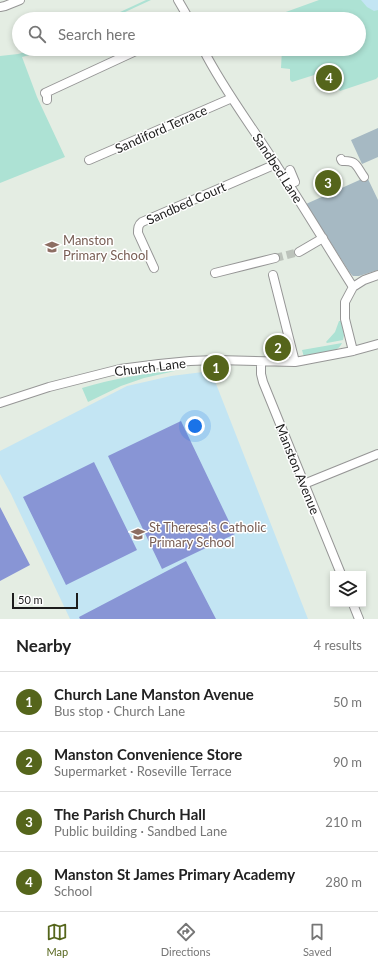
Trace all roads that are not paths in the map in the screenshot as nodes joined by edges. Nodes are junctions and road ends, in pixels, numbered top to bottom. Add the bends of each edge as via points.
1 (20, 0) edge
2 (178, 0) edge
3 (0, 7) edge
4 (185, 12) edge
5 (125, 56) edge
6 (207, 56) edge
7 (232, 98) junction
8 (47, 100) dead end
9 (341, 159) dead end
10 (89, 160) dead end
11 (276, 164) junction
12 (290, 170) dead end
13 (364, 177) dead end
14 (295, 182) dead end
15 (323, 238) junction
16 (299, 252) tunnel mouth
17 (275, 258) tunnel mouth
18 (154, 268) dead end
19 (215, 273) dead end
20 (273, 275) dead end
21 (378, 275) edge
22 (353, 287) junction
23 (378, 344) edge
24 (353, 350) junction
25 (261, 362) junction
26 (295, 362) junction
27 (0, 403) edge
28 (378, 454) edge
29 (304, 484) junction
30 (340, 571) edge
31 (354, 607) edge
32 (359, 619) edge

1 - 3 street
2 - 4 street
5 - 8 street via 45,93
6 - 7 street, Sandbed Lane
7 - 10 street, Sandiford Terrace
7 - 11 street, Sandbed Lane
9 - 13 street via 354,163
11 - 15 street, Sandbed Lane
11 - 18 street, Sandbed Court via 142,222 138,233
12 - 14 street
15 - 16 street
15 - 22 street, Sandbed Lane
17 - 19 street
20 - 26 street
21 - 22 street
22 - 24 street via 345,302 345,319
23 - 24 street, Church Lane
24 - 26 street, Church Lane
25 - 26 street, Church Lane
25 - 27 street, Church Lane via 216,360 120,369 49,387
25 - 29 street, Manston Avenue via 263,382
28 - 29 street
29 - 30 street, Manston Avenue
31 - 32 street

